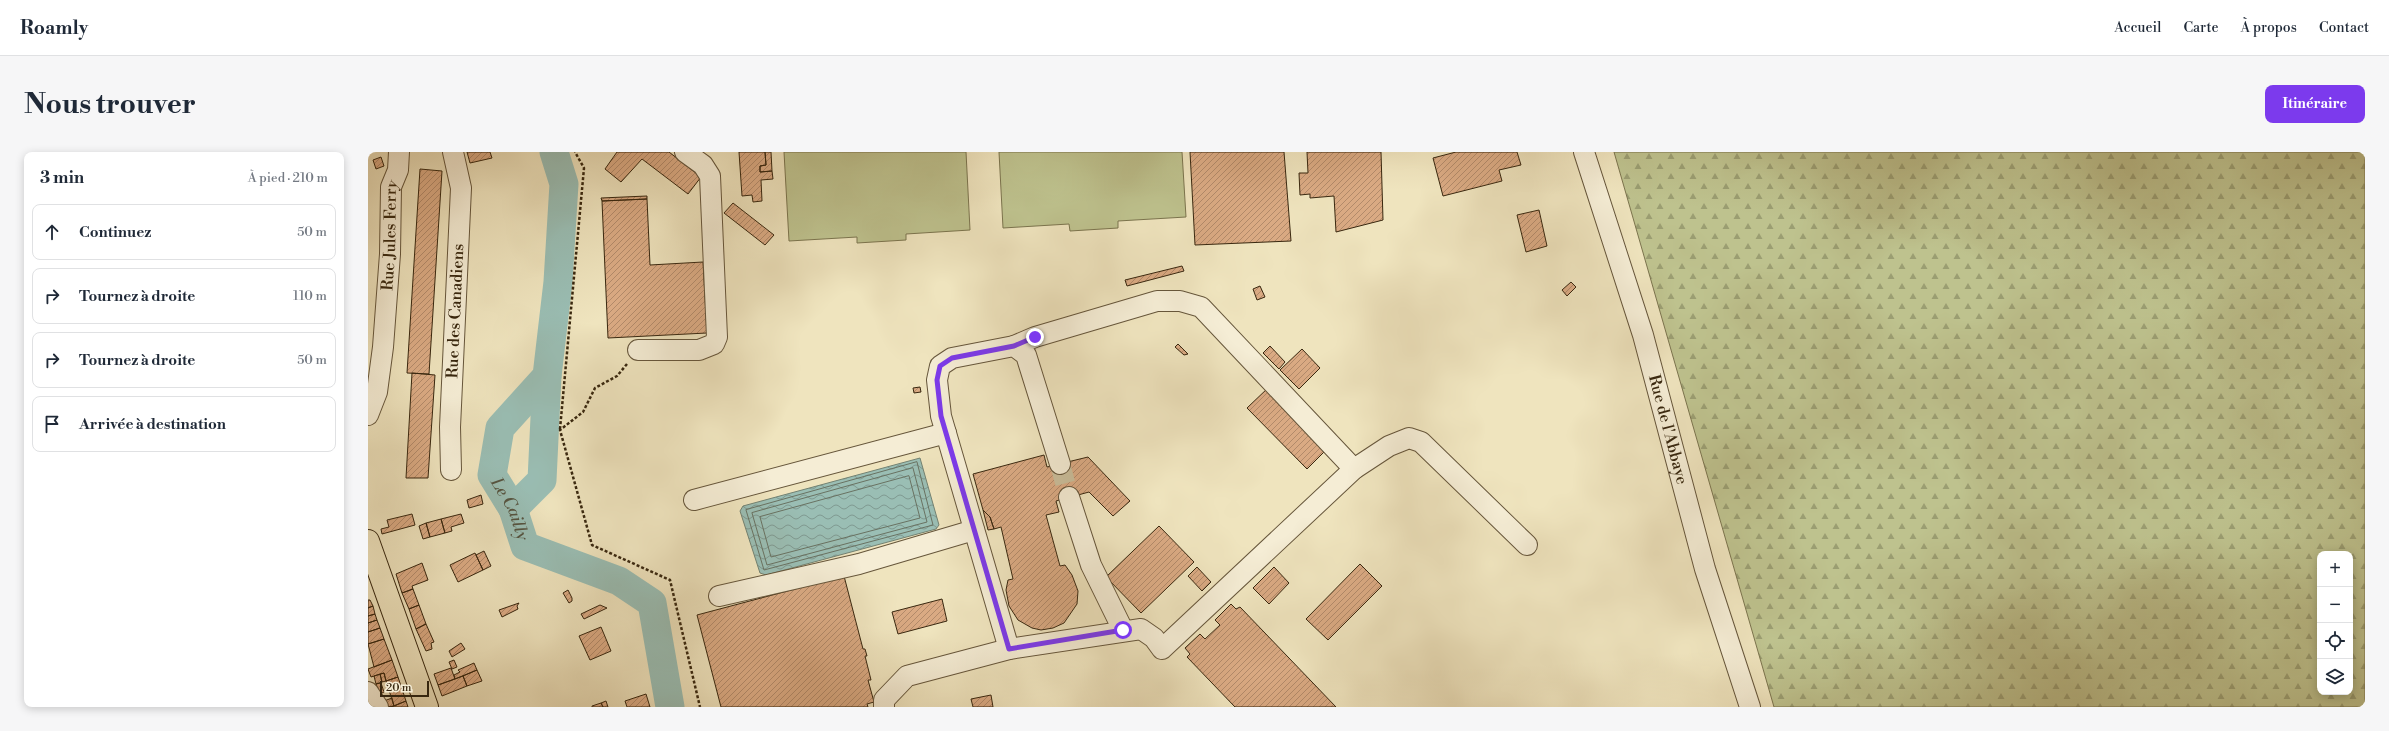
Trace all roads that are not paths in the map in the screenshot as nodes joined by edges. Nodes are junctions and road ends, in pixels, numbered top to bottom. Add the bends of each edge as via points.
1 (399, 152) edge
2 (453, 152) edge
3 (686, 152) edge
4 (1584, 152) edge
5 (1014, 346) junction
6 (638, 350) road end
7 (368, 415) edge
8 (946, 433) junction
9 (1060, 464) tunnel mouth
10 (1354, 469) junction
11 (451, 470) dead end
12 (1069, 497) tunnel mouth
13 (694, 500) dead end
14 (974, 530) junction
15 (368, 541) edge
16 (1527, 545) dead end
17 (719, 596) dead end
18 (1123, 630) junction
19 (1009, 649) junction
20 (368, 692) edge
21 (378, 707) edge
22 (428, 707) edge
23 (884, 707) edge
24 (1750, 707) edge

1 - 7 street, Rue Jules Ferry via 398,170 391,187 390,254 383,347 377,392
2 - 11 street, Rue des Canadiens via 461,195 450,427
3 - 6 street via 703,165 710,176 717,337 708,348 699,350
4 - 24 street, Rue de l'Abbaye via 1643,335 1703,562
5 - 8 street via 952,358 940,366 937,380 941,416
5 - 9 street via 1026,355 1033,371
5 - 10 street via 1035,337 1157,301 1180,301 1201,307
8 - 13 street
8 - 14 street
10 - 16 street via 1389,446 1409,438 1421,442
10 - 18 street via 1162,649 1154,638 1141,629
12 - 18 street via 1091,565
14 - 17 street via 859,564
14 - 19 street
15 - 22 main road
18 - 19 street
19 - 23 street via 907,676 884,700
20 - 21 street

